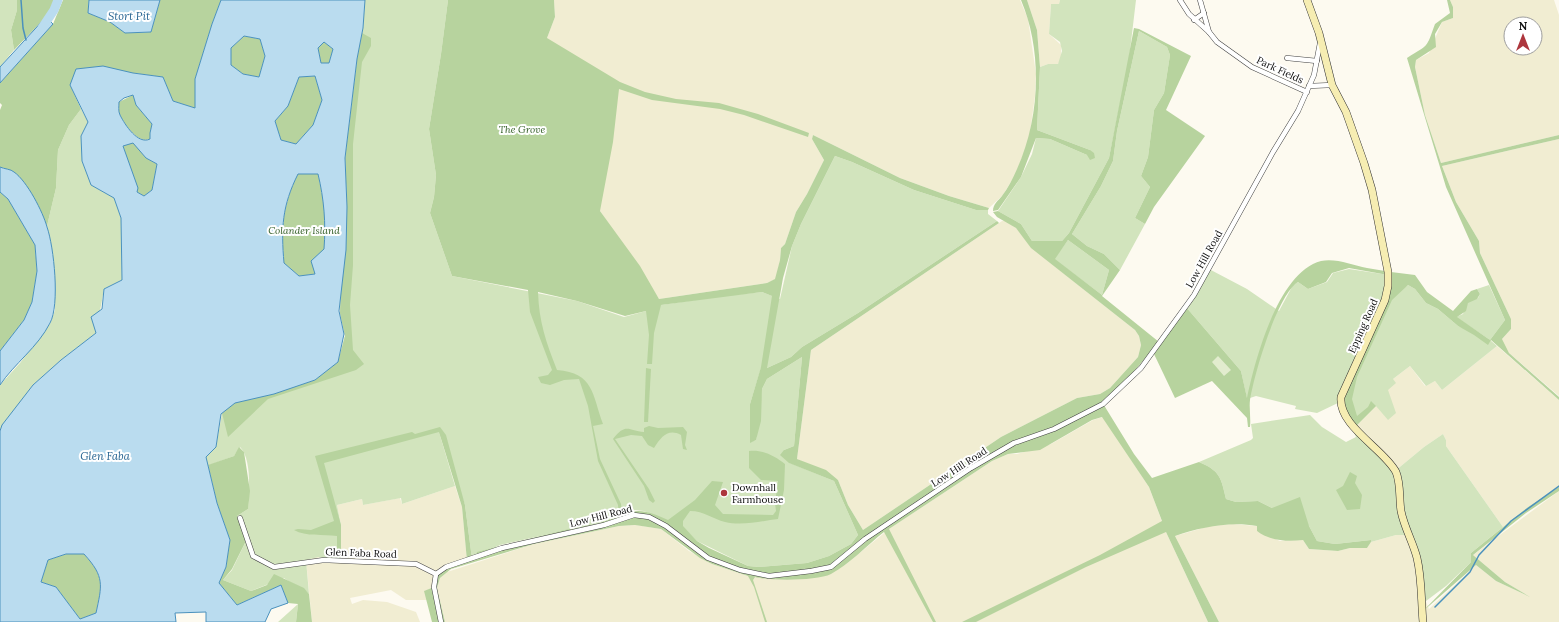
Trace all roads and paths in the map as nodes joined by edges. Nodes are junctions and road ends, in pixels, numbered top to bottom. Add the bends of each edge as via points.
1 (1180, 0) edge
2 (1200, 0) edge
3 (1307, 0) edge
4 (1204, 13) junction
5 (1194, 20) junction
6 (1209, 32) junction
7 (1320, 43) junction
8 (1287, 58) dead end
9 (1317, 61) junction
10 (1332, 84) junction
11 (1309, 86) junction
12 (1307, 92) junction
13 (240, 518) dead end
14 (436, 574) junction
15 (440, 622) edge
16 (1424, 622) edge

1 - 5 street, Park Fields
2 - 4 street, Park Fields
3 - 7 main road, Epping Road
4 - 5 street
4 - 6 street, Park Fields
5 - 6 street, Park Fields
6 - 12 street, Park Fields via 1217,42 1252,67
7 - 9 street, Low Hill Road
7 - 10 main road, Epping Road
8 - 9 street
9 - 11 street, Low Hill Road
10 - 11 street
10 - 16 main road, Epping Road via 1346,112 1364,163 1388,275 1386,300 1341,397 1342,408 1396,474 1402,517 1419,566
11 - 12 street, Low Hill Road
12 - 14 street, Low Hill Road via 1194,295 1132,379 1103,404 1054,430 1014,443 971,468 865,539 831,567 769,576 740,570 708,558 650,517 634,515 604,525 502,548 446,567
13 - 14 street, Glen Faba Road via 253,556 274,567 324,560 416,564
14 - 15 street via 434,587

